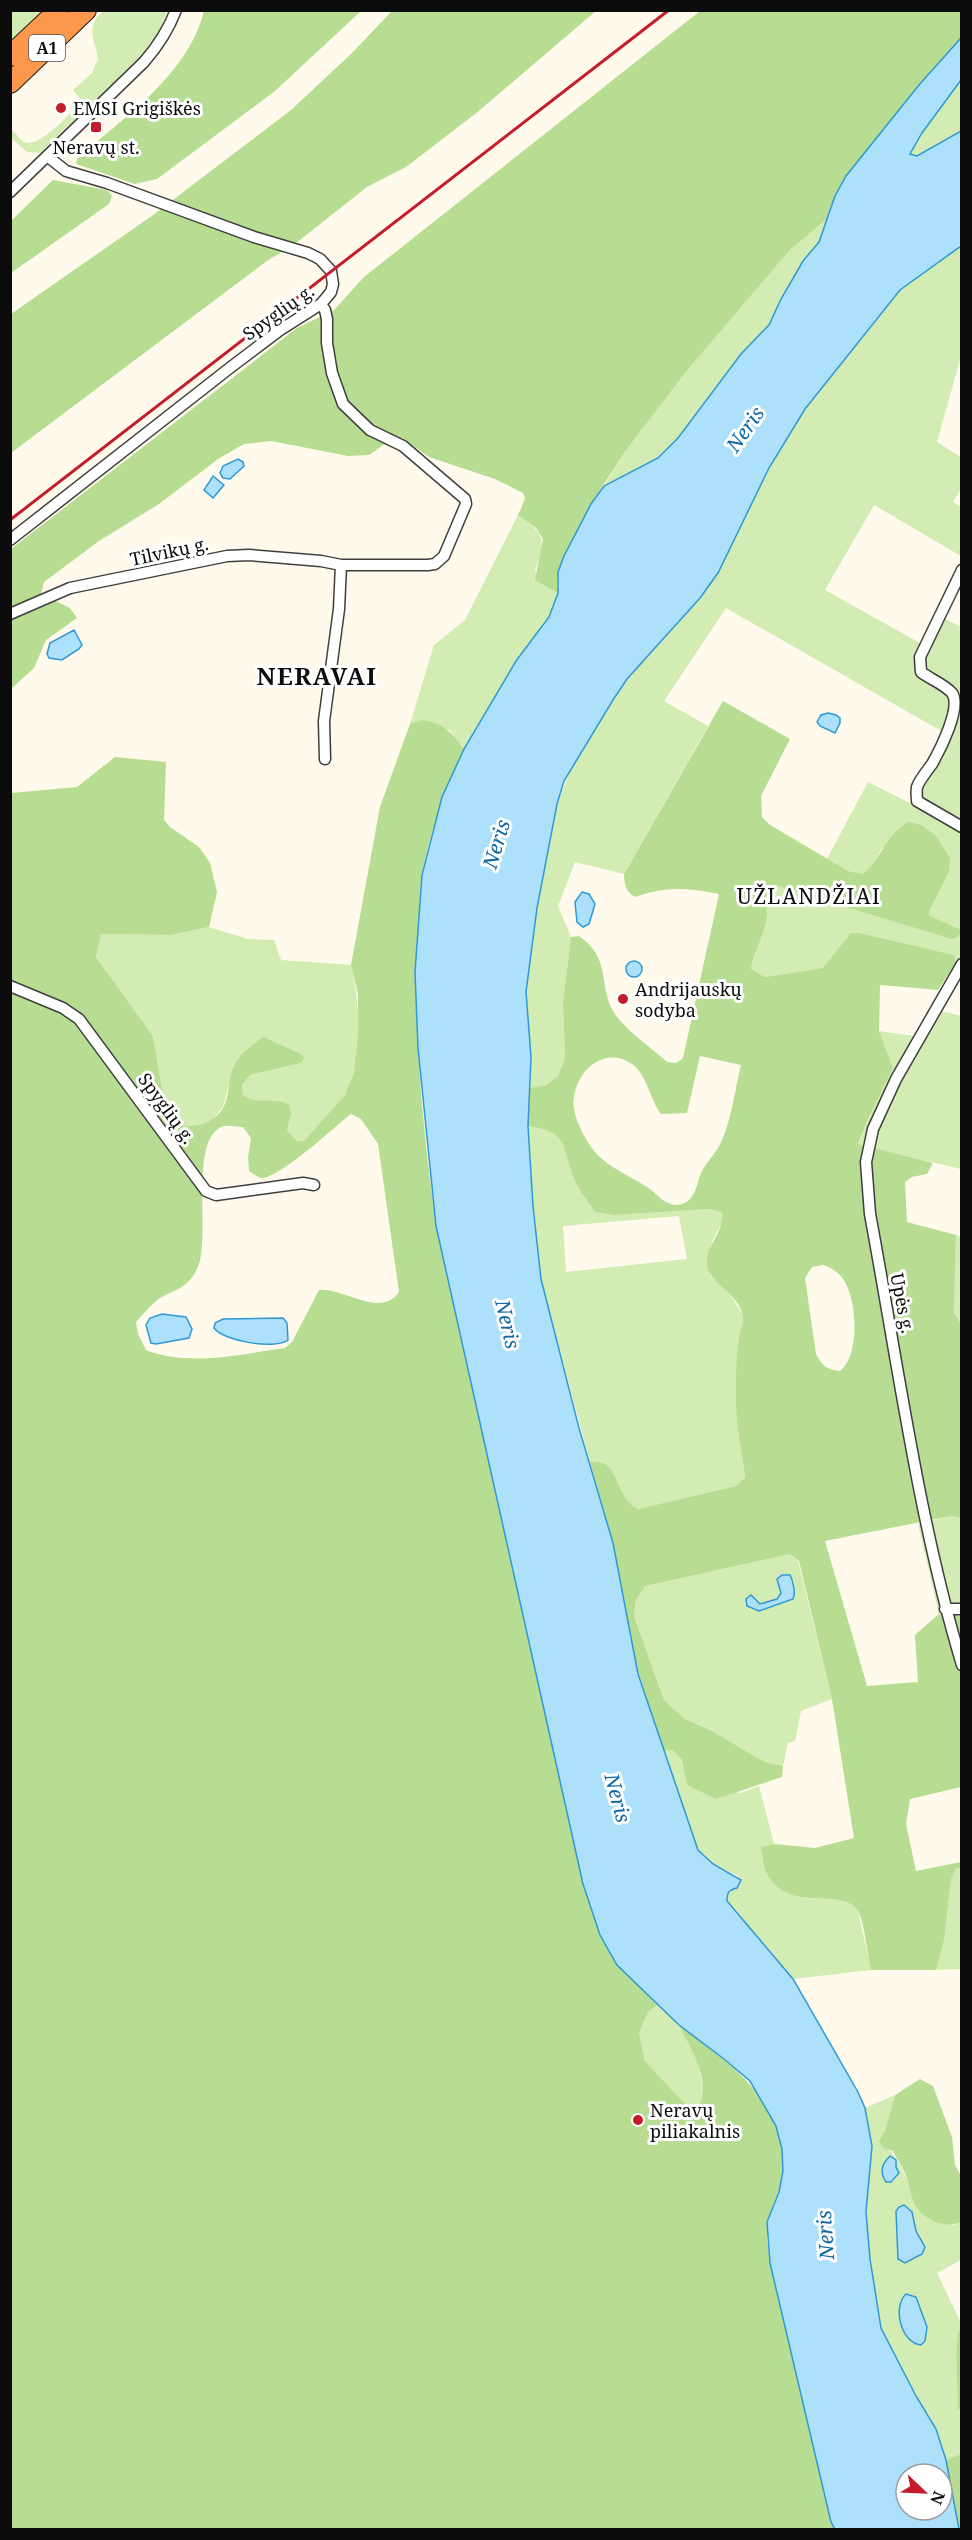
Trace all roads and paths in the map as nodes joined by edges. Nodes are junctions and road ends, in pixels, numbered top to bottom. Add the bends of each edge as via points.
1 (59, 10) edge
2 (176, 10) edge
3 (85, 11) edge
4 (84, 32) dead end
5 (10, 56) edge
6 (10, 83) edge
7 (47, 156) junction
8 (10, 192) edge
9 (321, 304) junction
10 (10, 540) edge
11 (341, 566) junction
12 (962, 570) edge
13 (10, 614) edge
14 (325, 759) dead end
15 (962, 827) edge
16 (962, 964) edge
17 (10, 986) edge
18 (314, 1185) dead end
19 (945, 1609) junction
20 (962, 1609) edge
21 (962, 1665) edge

1 - 5 highway, A1
2 - 7 street via 158,46
3 - 4 highway
3 - 6 highway, A1
7 - 8 street
7 - 9 street, Spyglių g. via 66,171 321,259 333,284
9 - 10 street, Spyglių g. via 239,361
9 - 11 street, Tilvikų g. via 327,319 332,373 344,404 370,430 404,446 459,491 466,504 444,556 435,564
11 - 13 street, Tilvikų g. via 271,557 220,557 70,588
11 - 14 street via 324,721
12 - 15 street via 920,657 921,672 951,692 955,702 943,742 916,792 917,801
16 - 19 street, Upės g. via 882,1107 866,1162 870,1214
17 - 18 street, Spyglių g. via 63,1008 79,1019 206,1191 216,1195 303,1183
19 - 20 street
19 - 21 street, Upės g.

